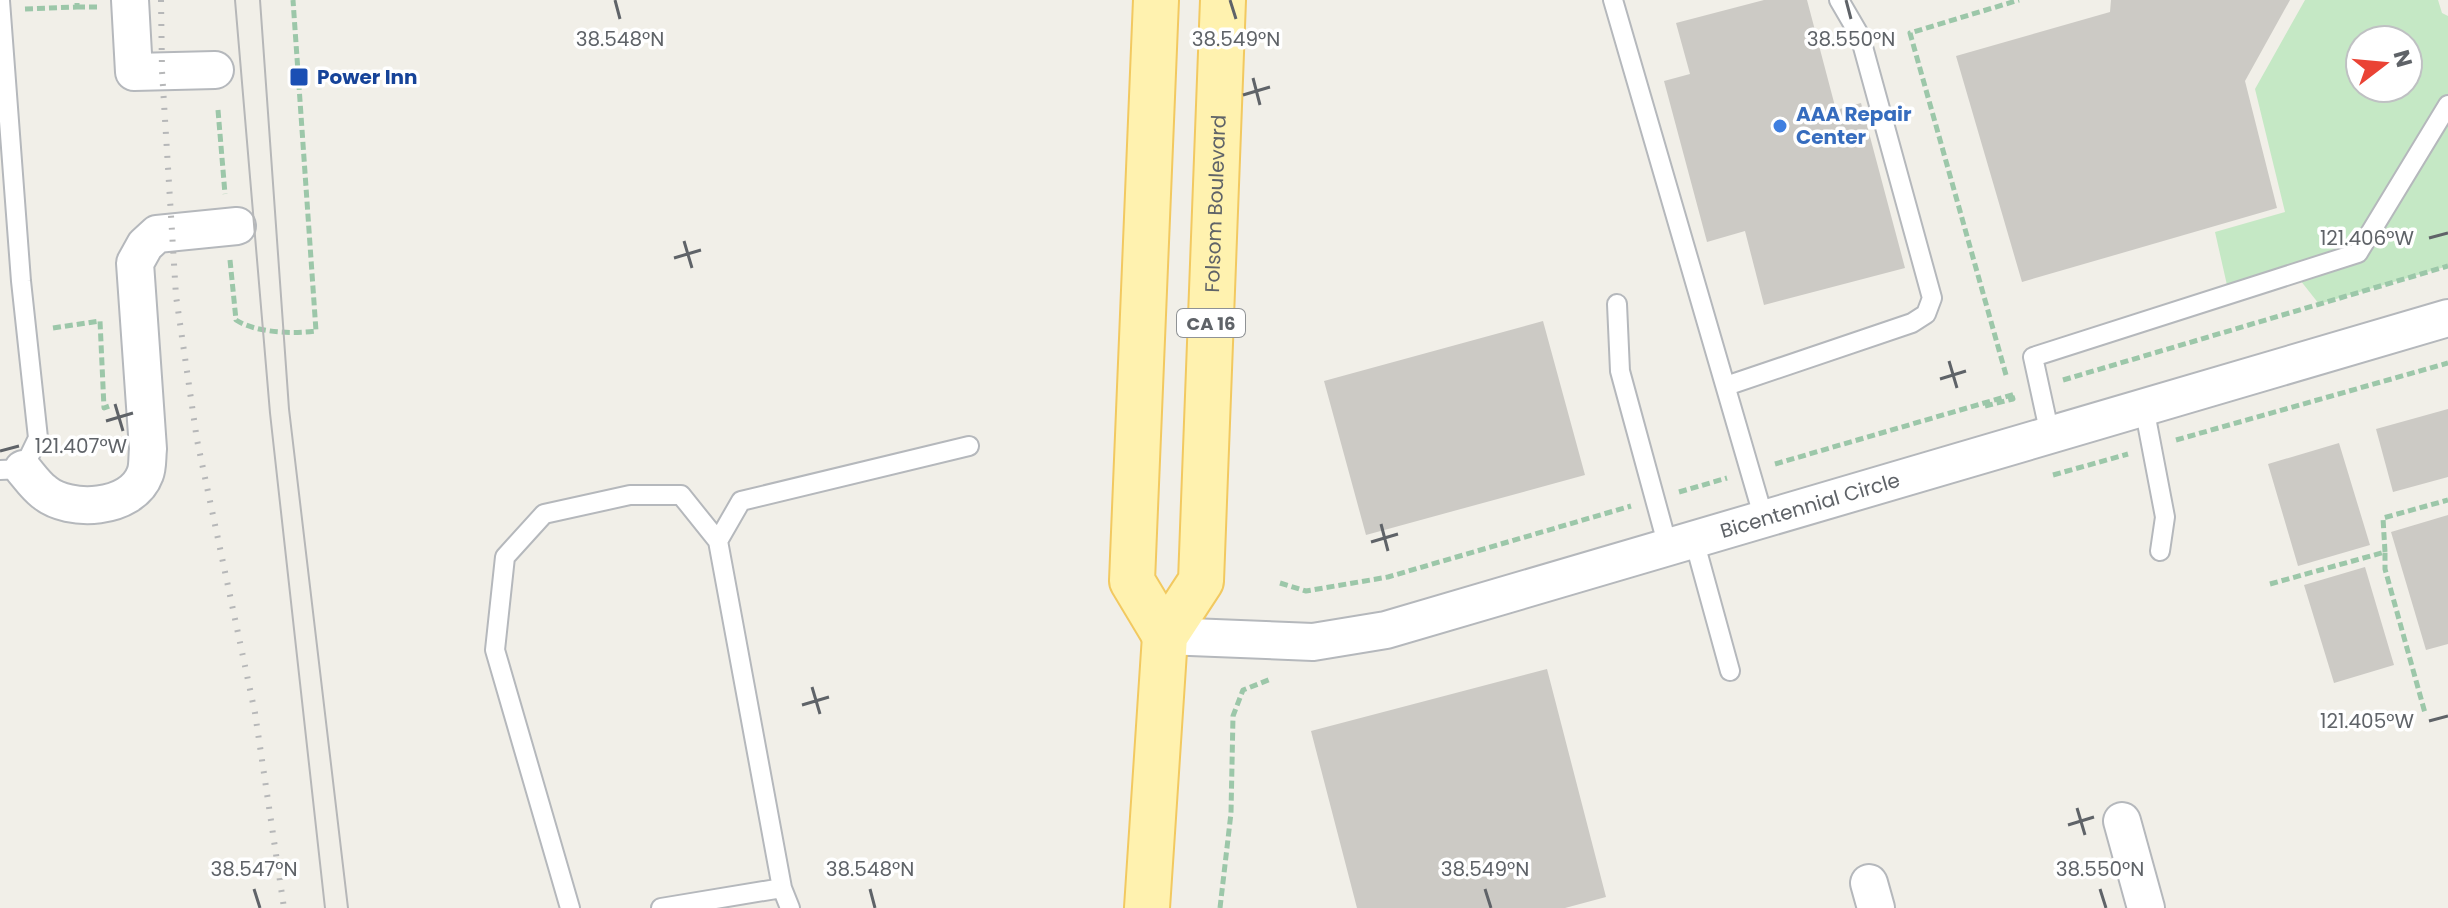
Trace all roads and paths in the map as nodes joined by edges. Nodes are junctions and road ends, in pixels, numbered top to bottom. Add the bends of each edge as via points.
1 (77, 0) edge
2 (130, 0) edge
3 (293, 0) edge
4 (1156, 0) edge
5 (1223, 0) edge
6 (1613, 0) edge
7 (1839, 0) edge
8 (2019, 0) edge
9 (0, 1) edge
10 (1, 11) edge
11 (215, 70) dead end
12 (2448, 105) edge
13 (218, 110) dead end
14 (232, 227) junction
15 (2448, 266) edge
16 (1617, 304) dead end
17 (2448, 318) edge
18 (26, 331) junction
19 (140, 341) junction
20 (2448, 363) edge
21 (2007, 380) dead end
22 (1726, 386) junction
23 (2040, 386) junction
24 (2012, 395) junction
25 (1985, 406) dead end
26 (2144, 407) junction
27 (2050, 435) junction
28 (969, 446) dead end
29 (2152, 447) junction
30 (11, 469) edge
31 (1750, 471) junction
32 (2047, 477) dead end
33 (1655, 499) junction
34 (2448, 500) edge
35 (1764, 519) junction
36 (718, 541) junction
37 (1681, 543) junction
38 (2160, 551) dead end
39 (2385, 552) junction
40 (1280, 583) dead end
41 (2270, 584) dead end
42 (1165, 636) junction
43 (1730, 671) dead end
44 (1275, 680) dead end
45 (2425, 713) dead end
46 (2122, 821) dead end
47 (782, 888) junction
48 (570, 908) edge
49 (661, 908) edge
50 (790, 908) edge
51 (1147, 908) edge
52 (1220, 908) edge
53 (2146, 908) edge

1 - 10 path via 77,7
2 - 11 street via 134,72
3 - 14 path via 316,331 245,326 236,320
4 - 42 main road via 1132,581
5 - 42 main road, Folsom Boulevard / CA 16 via 1201,581
6 - 22 lane
7 - 22 lane via 1860,36 1932,298 1926,314 1912,323
8 - 21 path via 1910,33
9 - 10 lane
10 - 18 lane
12 - 23 lane via 2358,253 2033,357
13 - 14 path
14 - 19 street via 157,234 145,245 135,263
15 - 23 path
16 - 33 lane via 1620,371
17 - 26 street, Bicentennial Circle
18 - 19 path via 100,321 104,408 112,406 108,345
18 - 30 lane via 38,438
19 - 30 street via 148,449 145,475 134,490 97,504 69,505
20 - 29 path
22 - 31 lane
23 - 24 path
23 - 27 lane
24 - 25 path via 2013,399
24 - 31 path
26 - 27 street, Bicentennial Circle
26 - 29 lane
27 - 35 street, Bicentennial Circle
28 - 36 lane via 741,501
29 - 32 path
29 - 38 lane via 2165,517
31 - 33 path
31 - 35 lane
33 - 37 lane
33 - 40 path via 1388,577 1306,591
34 - 39 path via 2383,518
35 - 37 street, Bicentennial Circle
36 - 47 lane
36 - 48 lane via 681,495 630,495 544,514 505,557 495,650
37 - 42 street, Bicentennial Circle via 1356,637 1313,642
37 - 43 lane
39 - 41 path
39 - 45 path via 2385,569
42 - 51 main road, Folsom Boulevard / CA 16
44 - 52 path via 1243,690 1233,716 1231,813
46 - 53 street
47 - 49 lane
47 - 50 lane

